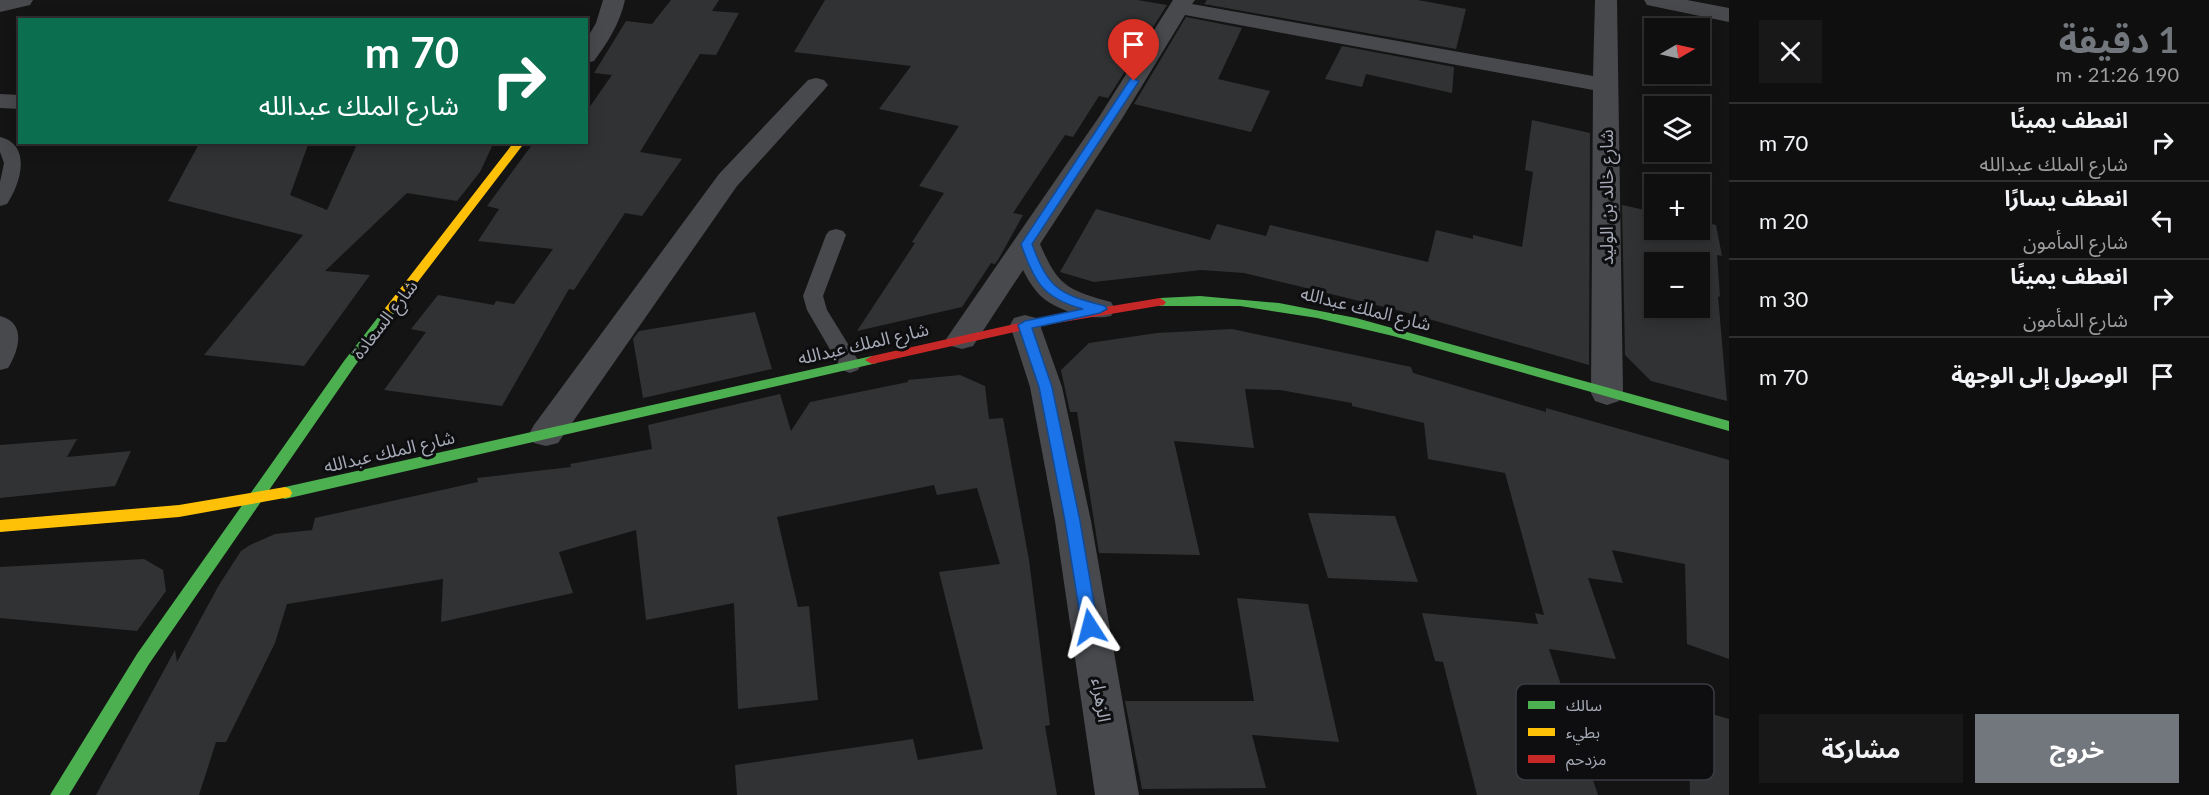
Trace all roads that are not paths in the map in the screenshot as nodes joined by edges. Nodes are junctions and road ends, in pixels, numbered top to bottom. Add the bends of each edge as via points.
1 (22, 0) edge
2 (614, 0) edge
3 (1606, 0) edge
4 (1655, 0) edge
5 (1182, 4) edge
6 (0, 6) edge
7 (1729, 15) edge
8 (588, 54) edge
9 (816, 85) dead end
10 (1605, 85) junction
11 (0, 101) edge
12 (18, 102) edge
13 (0, 142) edge
14 (518, 144) edge
15 (0, 200) edge
16 (836, 235) dead end
17 (1026, 244) junction
18 (1100, 309) junction
19 (0, 323) edge
20 (1025, 325) junction
21 (962, 339) junction
22 (0, 363) edge
23 (850, 364) junction
24 (1608, 393) junction
25 (1729, 426) edge
26 (546, 434) junction
27 (255, 500) junction
28 (0, 526) edge
29 (59, 795) edge
30 (1117, 795) edge

1 - 6 street
2 - 8 street via 598,42
3 - 10 street, شارع خالد بن الوليد
4 - 7 street
5 - 10 street
5 - 17 street
9 - 26 street via 728,180
10 - 24 street, شارع خالد بن الوليد
11 - 12 street
13 - 15 lane via 12,155 14,166
14 - 27 main road, شارع السعادة via 349,364
16 - 23 lane via 813,296
17 - 18 street via 1036,269 1059,296
17 - 21 street
18 - 20 main road, شارع الملك عبدالله
18 - 24 main road, شارع الملك عبدالله via 1135,303 1233,300 1293,308 1354,321
19 - 22 lane via 8,331
20 - 21 main road, شارع الملك عبدالله
20 - 30 street, الزهراء via 1046,387
21 - 23 main road, شارع الملك عبدالله
23 - 26 main road, شارع الملك عبدالله
24 - 25 main road, شارع الملك عبدالله
26 - 27 main road, شارع الملك عبدالله
27 - 28 main road, شارع الملك عبدالله via 140,517
27 - 29 main road, شارع السعادة via 143,659

